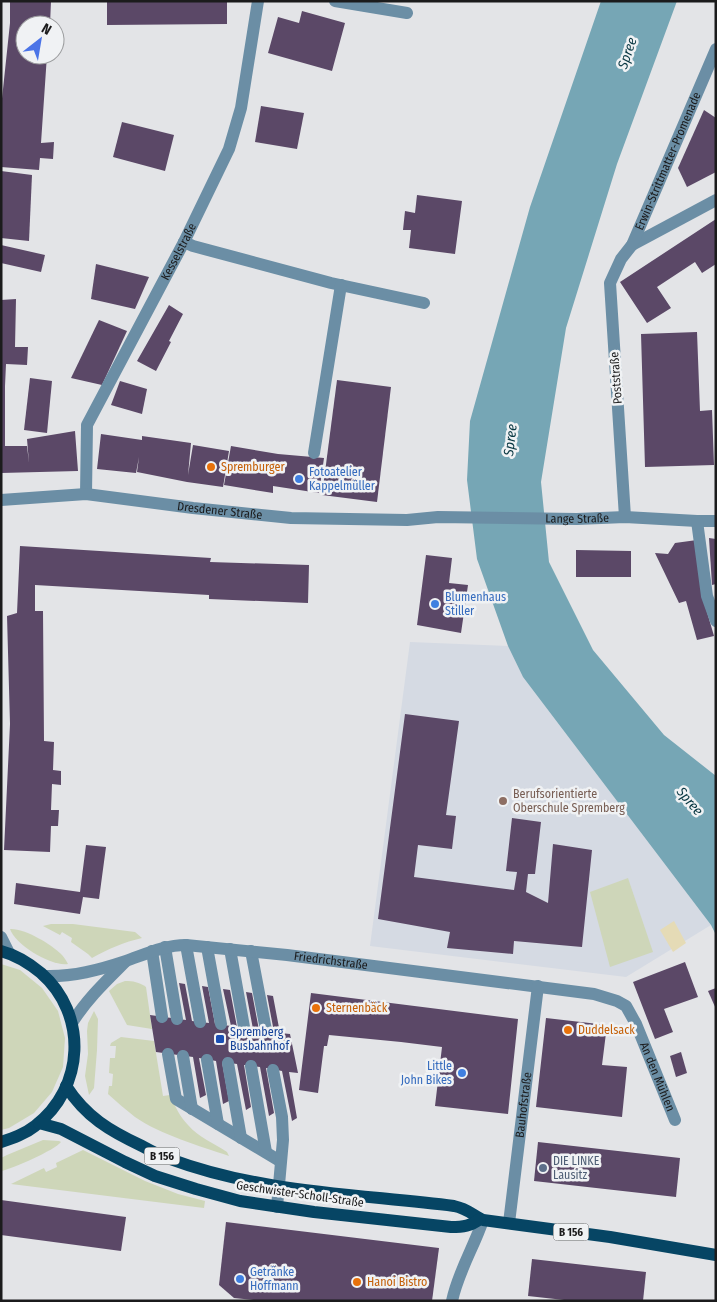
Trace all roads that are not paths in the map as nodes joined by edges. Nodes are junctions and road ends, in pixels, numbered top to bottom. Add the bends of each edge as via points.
1 (258, 1) edge
2 (335, 1) edge
3 (408, 13) dead end
4 (716, 49) edge
5 (716, 200) edge
6 (184, 242) junction
7 (632, 246) junction
8 (341, 285) junction
9 (424, 303) dead end
10 (314, 453) dead end
11 (86, 494) junction
12 (1, 500) edge
13 (438, 517) joint
14 (625, 517) junction
15 (697, 521) junction
16 (716, 521) edge
17 (716, 621) edge
18 (1, 937) edge
19 (186, 945) junction
20 (166, 947) junction
21 (208, 947) junction
22 (230, 949) junction
23 (152, 951) junction
24 (251, 951) junction
25 (5, 952) edge
26 (126, 960) junction
27 (45, 976) junction
28 (538, 986) junction
29 (162, 1017) dead end
30 (177, 1019) dead end
31 (200, 1022) dead end
32 (72, 1023) junction
33 (221, 1024) dead end
34 (244, 1027) dead end
35 (266, 1030) dead end
36 (168, 1054) dead end
37 (183, 1056) dead end
38 (207, 1060) dead end
39 (228, 1062) dead end
40 (251, 1066) dead end
41 (273, 1070) dead end
42 (66, 1086) junction
43 (192, 1109) junction
44 (675, 1120) dead end
45 (38, 1123) junction
46 (218, 1124) junction
47 (241, 1138) junction
48 (1, 1142) edge
49 (266, 1152) junction
50 (280, 1161) junction
51 (278, 1186) junction
52 (276, 1207) junction
53 (482, 1220) junction
54 (509, 1223) junction
55 (716, 1255) edge
56 (452, 1301) edge

1 - 6 street, Kesselstraße via 241,108 232,141
2 - 3 street
4 - 7 street, Erwin-Strittmatter-Promenade
5 - 7 street
6 - 8 street
6 - 11 street, Kesselstraße via 87,425
7 - 14 street, Poststraße via 621,259 610,283
8 - 9 street
8 - 10 street
11 - 12 street, Dresdener Straße
11 - 13 street, Dresdener Straße via 291,518 407,520
13 - 14 street, Lange Straße
14 - 15 street, Lange Straße
15 - 16 street, Lange Straße
15 - 17 street via 707,596
18 - 25 street
19 - 20 street, Friedrichstraße
19 - 21 street, Friedrichstraße
19 - 31 street
20 - 23 street, Friedrichstraße
20 - 30 street
21 - 22 street, Friedrichstraße
21 - 33 street
22 - 24 street, Friedrichstraße
22 - 34 street
23 - 26 street, Friedrichstraße
23 - 29 street
24 - 28 street, Friedrichstraße
24 - 35 street
25 - 27 main road via 30,964
26 - 27 street, Friedrichstraße via 75,975
26 - 32 street, Friedrichstraße via 88,1000
27 - 32 main road via 63,999
28 - 44 street, An den Mühlen via 594,994 626,1006
28 - 54 street, Bauhofstraße
32 - 42 main road via 74,1057
36 - 43 street via 176,1099
37 - 43 street
38 - 46 street
39 - 47 street
40 - 49 street
41 - 50 street via 282,1118
42 - 45 main road via 51,1111
42 - 51 main road, Geschwister-Scholl-Straße / B 156 via 84,1110 101,1124 169,1159 224,1176
43 - 46 street
45 - 48 main road via 16,1138
45 - 52 main road, Geschwister-Scholl-Straße / B 156 via 62,1129 155,1176 240,1201
46 - 47 street
47 - 49 street
49 - 50 street
50 - 51 street
51 - 52 street
51 - 53 main road, Geschwister-Scholl-Straße / B 156 via 454,1206
52 - 53 main road, Geschwister-Scholl-Straße / B 156 via 451,1227 472,1226
53 - 54 main road, Geschwister-Scholl-Straße / B 156
53 - 56 street
54 - 55 main road, Geschwister-Scholl-Straße / B 156

